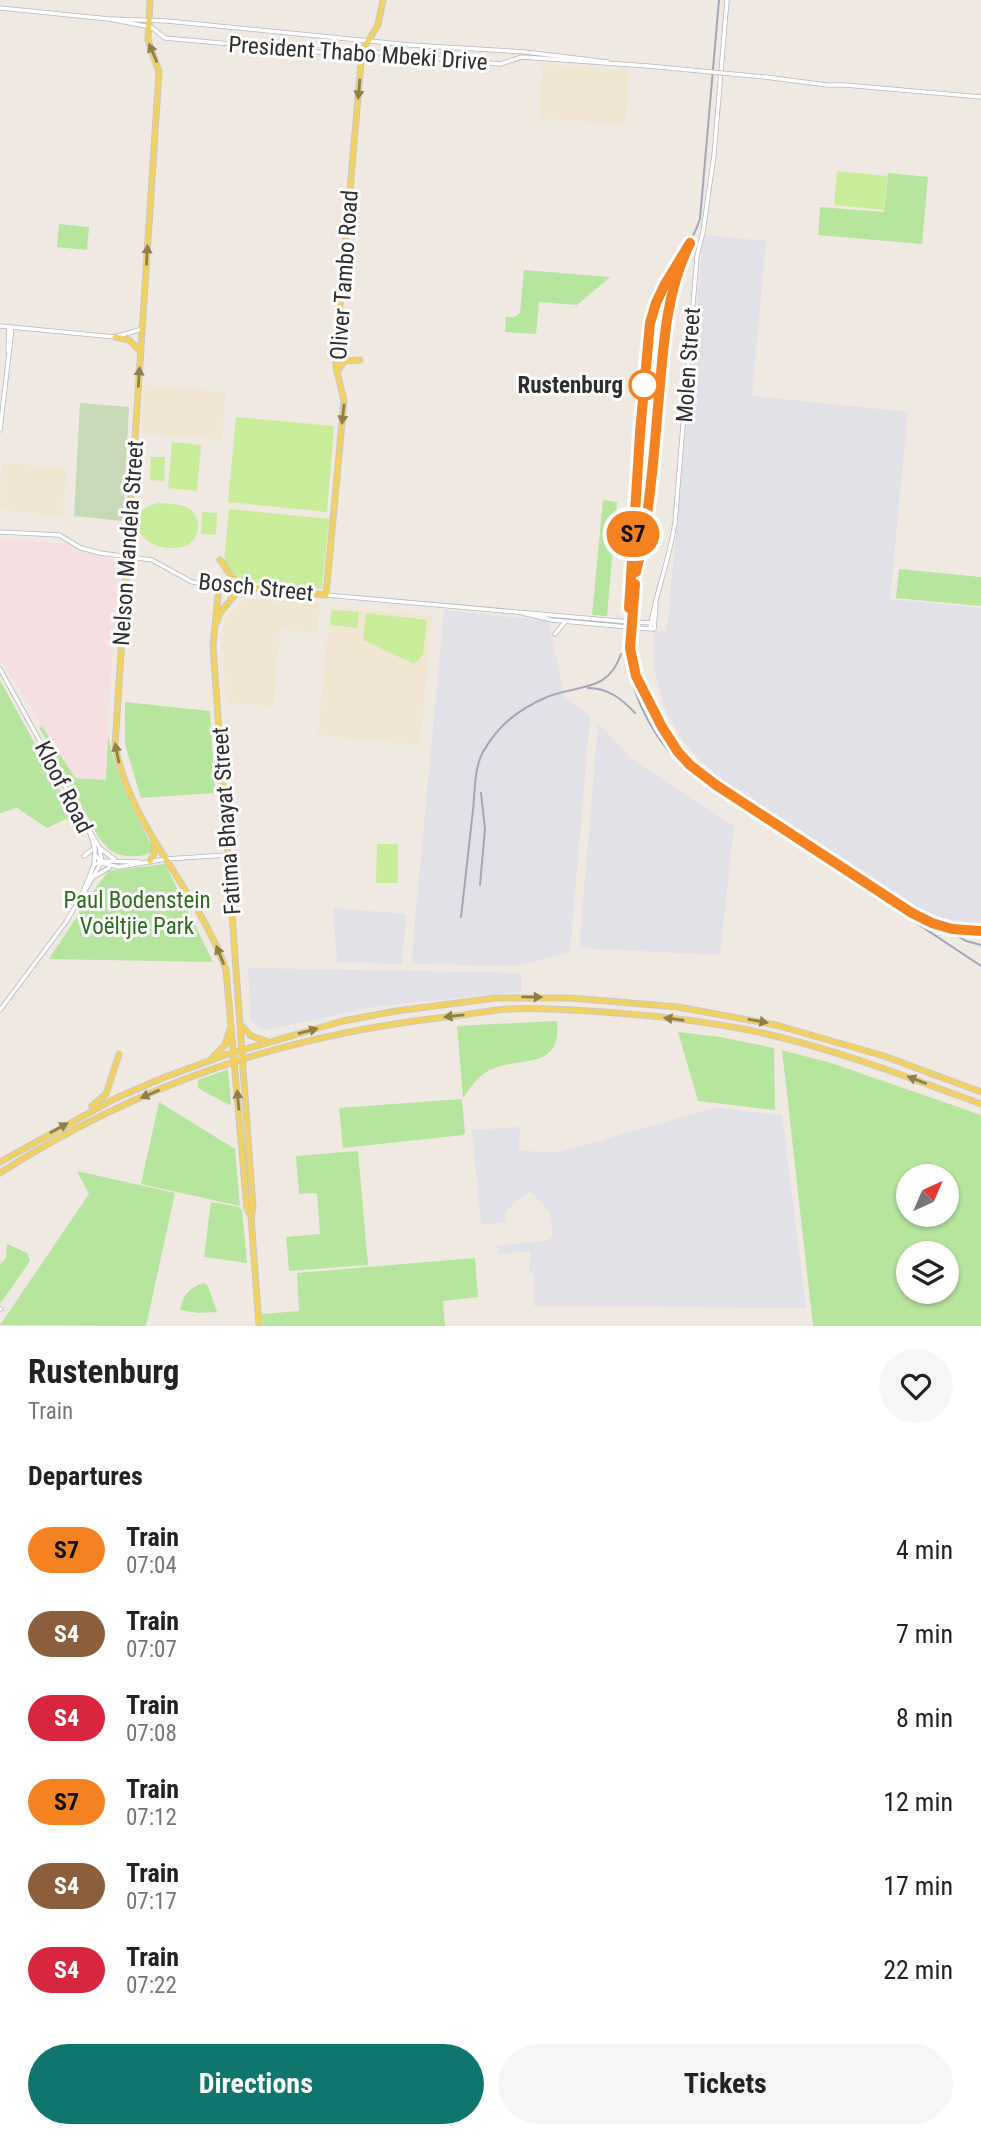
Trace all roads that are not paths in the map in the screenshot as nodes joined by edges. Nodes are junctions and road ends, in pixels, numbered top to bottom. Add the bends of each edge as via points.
1 (150, 0) edge
2 (383, 0) edge
3 (727, 0) edge
4 (0, 8) edge
5 (148, 23) junction
6 (370, 42) junction
7 (362, 51) junction
8 (611, 62) junction
9 (981, 97) edge
10 (0, 326) edge
11 (11, 327) junction
12 (142, 329) junction
13 (115, 337) junction
14 (141, 352) junction
15 (360, 360) dead end
16 (337, 371) junction
17 (0, 430) edge
18 (0, 532) edge
19 (127, 556) junction
20 (220, 561) dead end
21 (219, 585) junction
22 (244, 586) junction
23 (326, 595) junction
24 (655, 603) junction
25 (653, 612) junction
26 (522, 613) junction
27 (565, 622) junction
28 (618, 623) junction
29 (644, 623) junction
30 (652, 626) junction
31 (555, 634) dead end
32 (215, 660) junction
33 (0, 669) edge
34 (153, 837) junction
35 (97, 847) junction
36 (95, 853) junction
37 (229, 855) junction
38 (84, 856) dead end
39 (166, 859) junction
40 (117, 861) junction
41 (150, 861) junction
42 (101, 862) junction
43 (139, 862) junction
44 (94, 864) junction
45 (111, 867) junction
46 (95, 876) junction
47 (81, 897) junction
48 (0, 1010) edge
49 (232, 1022) junction
50 (240, 1024) junction
51 (268, 1042) junction
52 (242, 1050) junction
53 (234, 1052) junction
54 (259, 1053) junction
55 (119, 1054) dead end
56 (243, 1057) junction
57 (234, 1060) junction
58 (206, 1062) junction
59 (244, 1074) junction
60 (981, 1091) edge
61 (981, 1104) edge
62 (82, 1115) junction
63 (0, 1162) edge
64 (0, 1173) edge
65 (251, 1216) junction
66 (259, 1326) edge

1 - 5 main road, Nelson Mandela Street
2 - 6 main road
3 - 24 street, Molen Street via 714,155 697,256 672,547
4 - 5 street, President Thabo Mbeki Drive
5 - 6 street, President Thabo Mbeki Drive
5 - 7 street, President Thabo Mbeki Drive via 165,38 351,55
12 -> 5 main road, Nelson Mandela Street via 159,72 148,40
6 - 7 main road
6 - 8 street, President Thabo Mbeki Drive
7 - 8 street, President Thabo Mbeki Drive via 500,64 522,57
7 -> 16 main road, Oliver Tambo Road
8 - 9 street, President Thabo Mbeki Drive, bridge
10 - 11 street
11 - 13 street
11 - 17 street
12 - 13 street
12 - 14 main road, Nelson Mandela Street
13 - 14 main road via 129,341
19 -> 14 main road, Nelson Mandela Street
15 - 16 main road via 345,361
16 -> 23 main road, Oliver Tambo Road via 344,401
18 - 19 street, Bosch Street via 59,535 89,550
19 - 21 street, Bosch Street via 156,561 195,583
34 -> 19 main road, Nelson Mandela Street via 128,790 115,745
20 - 22 main road
21 - 22 main road, Bosch Street
21 - 32 main road, Fatima Bhayat Street
22 - 23 main road, Bosch Street
22 - 32 main road via 218,616
23 - 26 street, Bosch Street
24 - 25 street
24 - 30 street
25 - 29 street
25 - 30 street
26 - 27 street, Bosch Street
26 - 28 street, Bosch Street
27 - 28 street, Bosch Street
27 - 31 street
28 - 29 street, Bosch Street, bridge
28 - 30 street, Bosch Street, bridge
29 - 30 street, Bosch Street
32 - 37 main road, Fatima Bhayat Street
33 - 35 street, Kloof Road
34 - 39 main road, Nelson Mandela Street
34 - 41 main road
35 - 36 street, Kloof Road
35 - 38 street
35 - 40 street
35 - 42 street
36 - 42 street
36 - 44 street, Kloof Road
37 - 39 street
37 - 50 main road, Fatima Bhayat Street
39 - 41 street
49 -> 39 main road, Nelson Mandela Street via 221,957
40 - 42 street
40 - 43 street
41 - 43 street
42 - 44 street
42 - 45 street
42 - 46 street
43 - 45 street
44 - 47 street, Kloof Road
45 - 46 street
46 - 47 street
47 - 48 street, Kloof Road
49 - 53 main road, Nelson Mandela Street
49 - 58 main road via 225,1045
50 - 51 main road via 251,1036
50 - 52 main road, Fatima Bhayat Street
51 - 52 main road
51 -> 60 main road via 396,1012 496,998 571,998 678,1007 776,1025 884,1056
52 - 53 main road
52 - 56 main road, Fatima Bhayat Street
53 - 57 main road, Nelson Mandela Street
53 - 58 main road
54 - 56 main road
54 - 59 main road
61 -> 54 main road via 880,1066 774,1035 649,1016 570,1010 508,1009 396,1023
55 - 62 main road via 107,1094
56 - 57 main road
56 - 59 main road, Fatima Bhayat Street
57 -> 64 main road via 120,1106
65 -> 57 main road, Nelson Mandela Street
58 - 62 main road
59 - 65 main road, Fatima Bhayat Street
63 -> 62 main road
65 - 66 main road

